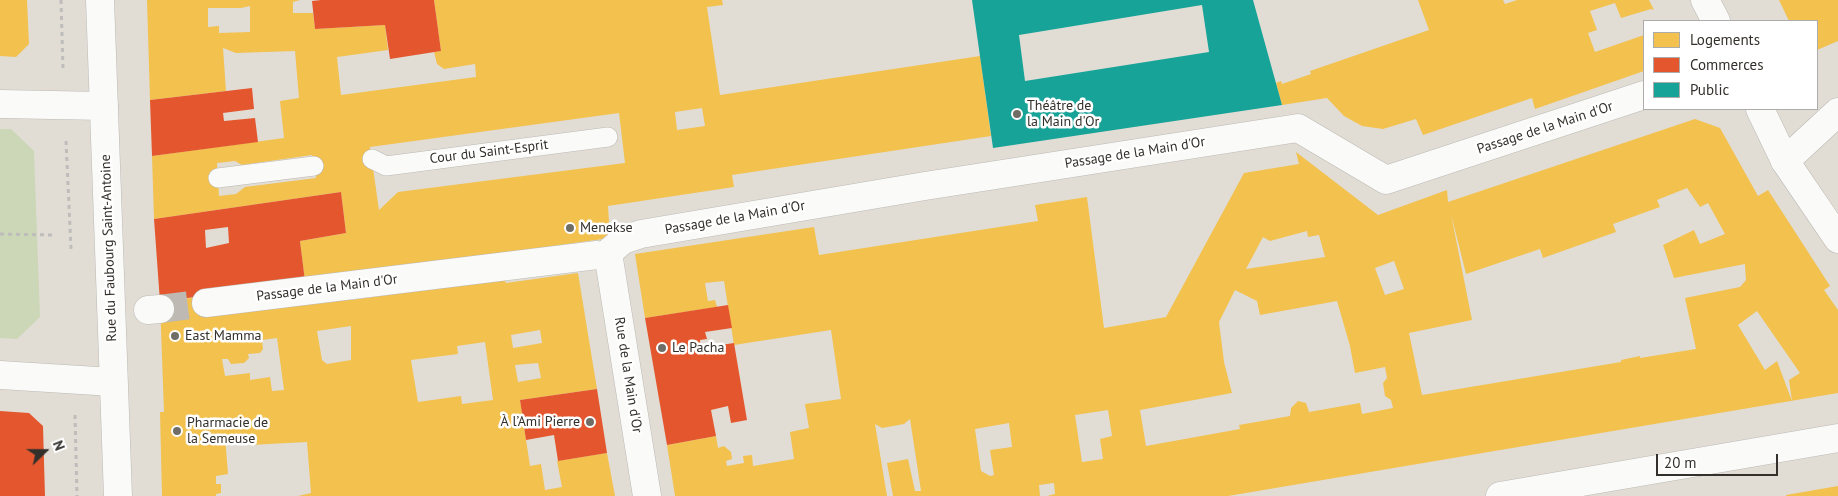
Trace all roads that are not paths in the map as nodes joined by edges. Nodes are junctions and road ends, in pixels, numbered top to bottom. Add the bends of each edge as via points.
1 (100, 0) edge
2 (1705, 0) edge
3 (1715, 20) edge
4 (1643, 95) edge
5 (0, 104) edge
6 (104, 106) junction
7 (1760, 110) edge
8 (1838, 112) edge
9 (608, 137) dead end
10 (372, 159) dead end
11 (1785, 161) junction
12 (314, 166) dead end
13 (218, 178) dead end
14 (1838, 240) edge
15 (603, 254) junction
16 (206, 303) tunnel mouth
17 (0, 375) edge
18 (113, 382) junction
19 (1838, 438) edge
20 (118, 496) edge
21 (647, 496) edge
22 (1500, 496) edge

1 - 6 street, Rue du Faubourg Saint-Antoine
2 - 3 street
4 - 15 street, Passage de la Main d'Or via 1386,180 1298,128 641,234 623,240
5 - 6 street
6 - 18 street, Rue du Faubourg Saint-Antoine
7 - 11 street
8 - 11 street
9 - 10 lane, Cour du Saint-Esprit via 386,166
11 - 14 street
12 - 13 lane
15 - 16 street, Passage de la Main d'Or
15 - 21 street, Rue de la Main d'Or
17 - 18 street
18 - 20 street, Rue du Faubourg Saint-Antoine
19 - 22 street

